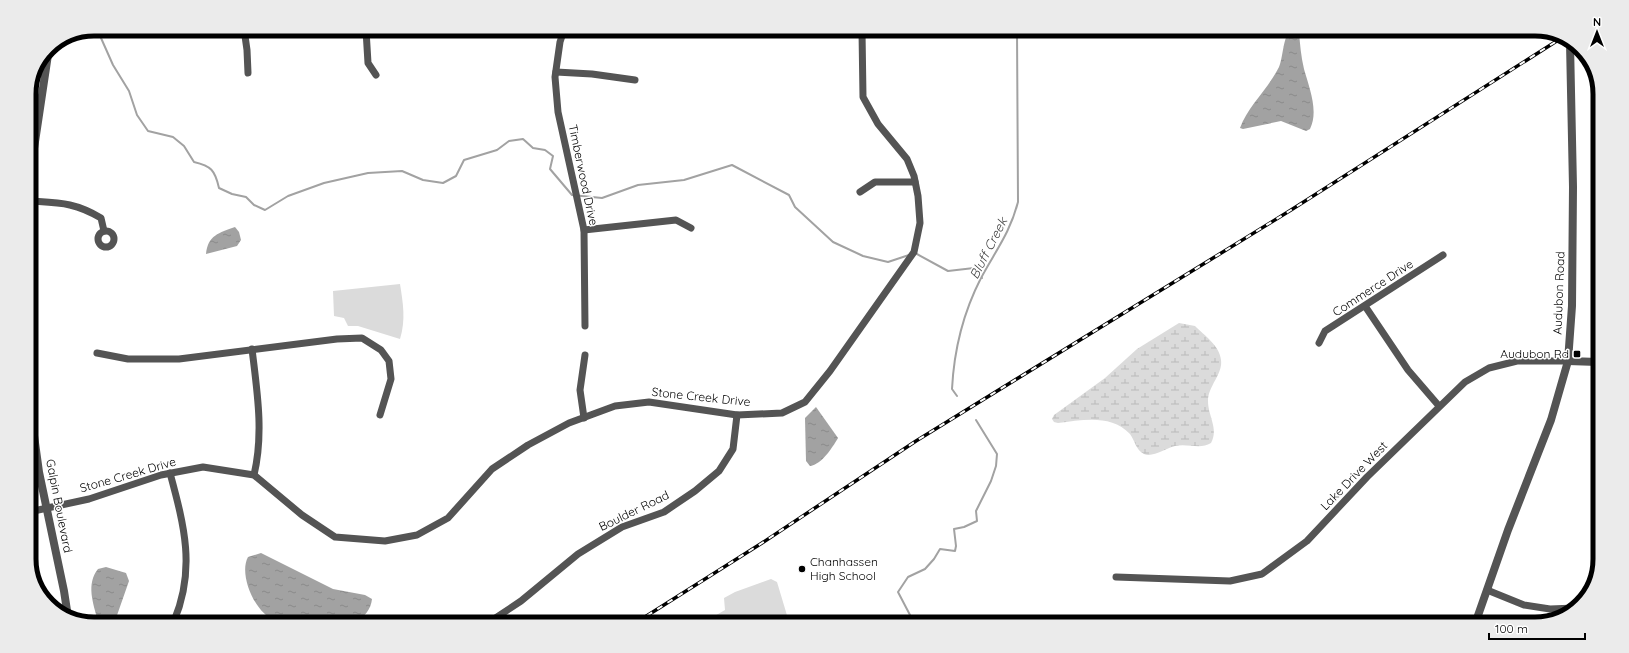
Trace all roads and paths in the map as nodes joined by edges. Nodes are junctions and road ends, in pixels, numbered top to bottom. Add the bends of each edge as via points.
1 (245, 36) edge
2 (366, 36) edge
3 (562, 36) edge
4 (862, 36) edge
5 (1570, 48) edge
6 (47, 61) edge
7 (556, 72) junction
8 (248, 74) dead end
9 (376, 75) dead end
10 (635, 80) dead end
11 (36, 135) edge
12 (915, 182) junction
13 (860, 192) dead end
14 (36, 201) edge
15 (691, 228) dead end
16 (584, 230) junction
17 (104, 231) dead end
18 (1443, 255) dead end
19 (1365, 306) junction
20 (585, 326) dead end
21 (1319, 343) dead end
22 (252, 349) junction
23 (96, 353) dead end
24 (585, 355) dead end
25 (1568, 361) junction
26 (1593, 362) edge
27 (1439, 406) junction
28 (737, 414) junction
29 (380, 415) dead end
30 (584, 418) junction
31 (36, 450) edge
32 (170, 473) junction
33 (254, 475) junction
34 (47, 509) junction
35 (36, 511) edge
36 (1116, 577) dead end
37 (1486, 590) junction
38 (1565, 608) edge
39 (67, 610) edge
40 (176, 617) edge
41 (498, 617) edge
42 (1477, 617) edge

1 - 8 street
2 - 9 street via 368,63
3 - 7 street, Timberwood Drive
4 - 12 street, Stone Creek Drive via 863,97 878,124 907,159
5 - 25 street, Audubon Road via 1573,200 1572,306
6 - 11 street
7 - 10 street
7 - 16 street, Timberwood Drive via 558,112
12 - 13 street via 875,182
12 - 28 street, Stone Creek Drive via 920,223 914,252 830,371 805,402 782,413
14 - 17 street via 67,203 84,208 101,218
15 - 16 street via 676,220
16 - 20 street, Timberwood Drive
18 - 19 street, Commerce Drive
19 - 21 street, Commerce Drive via 1325,331
19 - 27 street via 1408,370
22 - 23 street via 179,359 128,359
22 - 29 street via 362,338 381,350 389,361 391,379
22 - 33 street via 260,432
24 - 30 street via 580,390
25 - 26 street, Lake Drive West
25 - 27 street, Lake Drive West via 1516,361 1489,368 1465,382
25 - 37 street, Audubon Road via 1551,420
27 - 36 street, Lake Drive West via 1307,541 1262,574 1230,581
28 - 30 street, Stone Creek Drive via 649,402 615,406
28 - 41 street, Boulder Road via 733,449 719,471 664,512 622,527 578,554
30 - 33 street, Stone Creek Drive via 569,423 528,445 492,469 448,518 417,535 384,542 335,537 302,515
31 - 34 street, Galpin Boulevard
32 - 33 street, Stone Creek Drive via 203,467
32 - 34 street, Stone Creek Drive via 89,499
32 - 40 street via 187,551 182,602
34 - 35 street, Stone Creek Drive
34 - 39 street, Galpin Boulevard
37 - 38 street via 1524,605
37 - 42 street, Audubon Road

